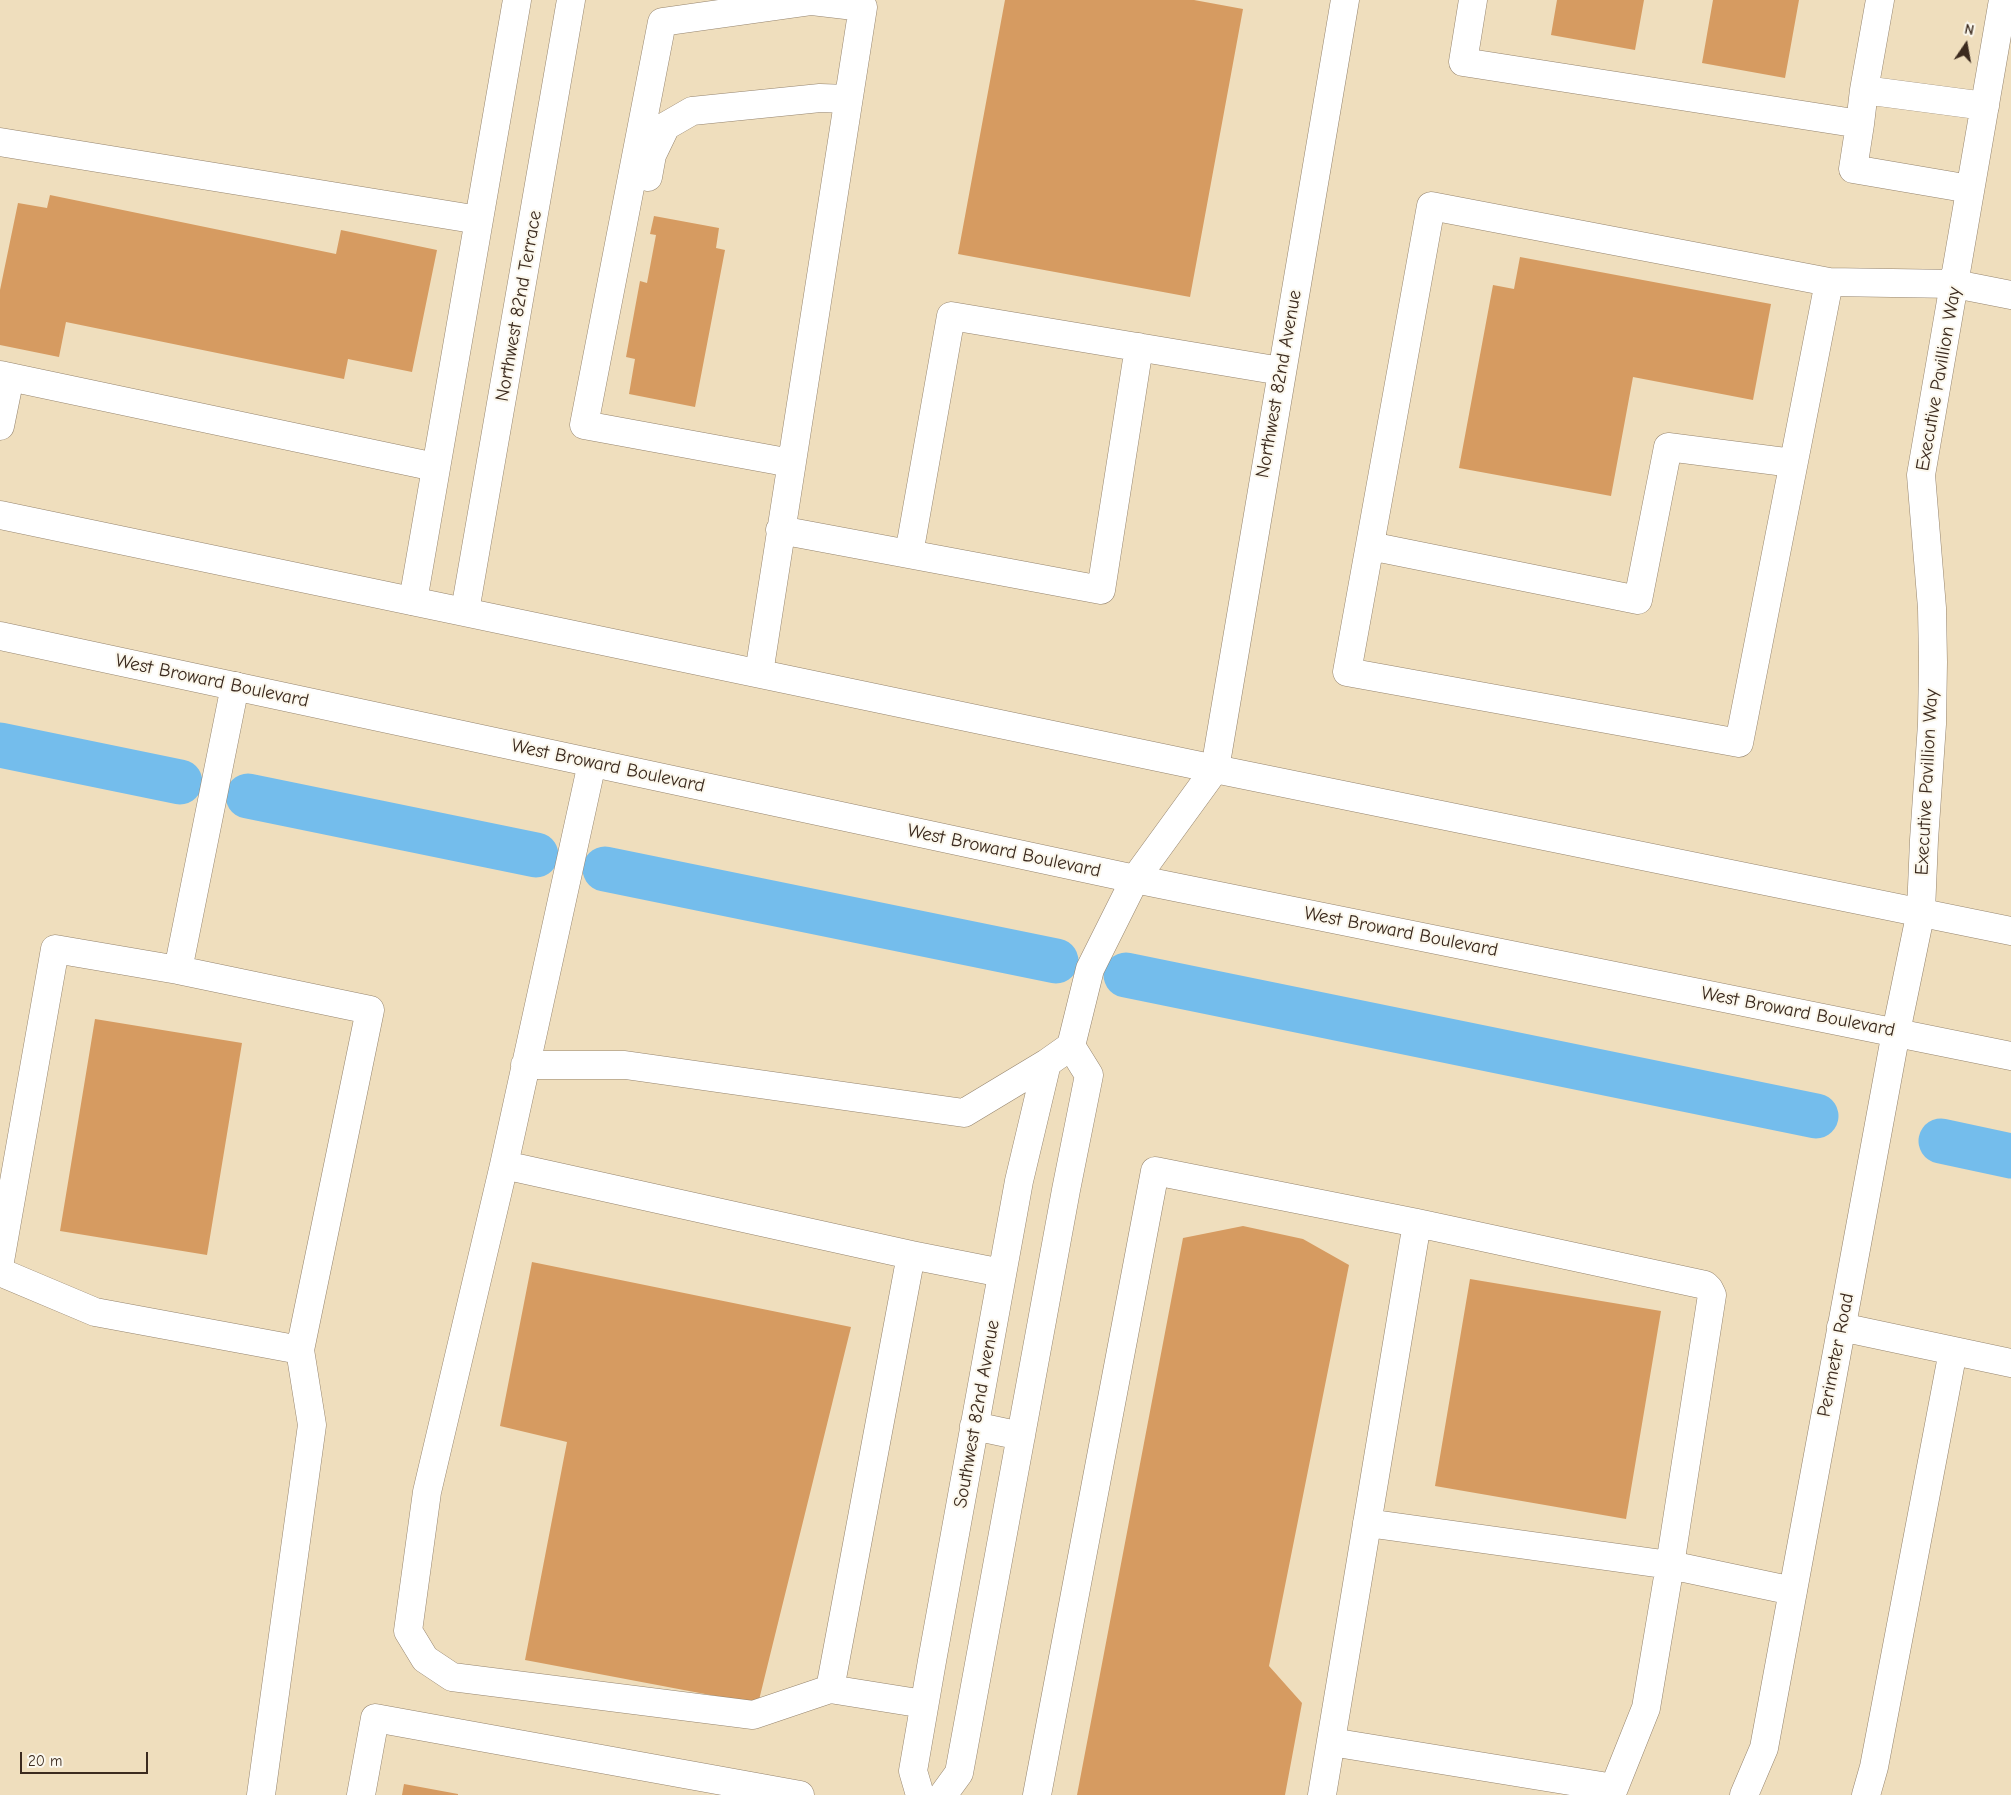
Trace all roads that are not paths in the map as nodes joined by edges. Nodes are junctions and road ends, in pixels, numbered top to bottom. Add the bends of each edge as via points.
1 (518, 0) edge
2 (571, 0) edge
3 (1345, 0) edge
4 (1473, 0) edge
5 (1880, 0) edge
6 (2003, 0) edge
7 (1864, 90) junction
8 (848, 99) junction
9 (1985, 106) junction
10 (1860, 124) junction
11 (0, 142) edge
12 (1970, 189) junction
13 (478, 220) junction
14 (1829, 282) junction
15 (1955, 284) junction
16 (2011, 295) edge
17 (1139, 347) junction
18 (594, 369) junction
19 (1281, 371) junction
20 (5, 376) edge
21 (0, 426) edge
22 (791, 463) junction
23 (1793, 463) junction
24 (435, 467) junction
25 (0, 515) edge
26 (780, 530) junction
27 (1370, 546) junction
28 (908, 554) junction
29 (412, 601) junction
30 (466, 612) junction
31 (0, 636) edge
32 (759, 673) junction
33 (235, 686) junction
34 (592, 763) junction
35 (1215, 769) junction
36 (1135, 879) junction
37 (1921, 911) junction
38 (2011, 931) edge
39 (178, 970) junction
40 (1896, 1032) junction
41 (1071, 1046) junction
42 (2011, 1056) edge
43 (1047, 1063) junction
44 (526, 1065) junction
45 (504, 1165) junction
46 (1417, 1223) junction
47 (912, 1255) junction
48 (0, 1261) edge
49 (0, 1272) edge
50 (1002, 1273) junction
51 (1841, 1327) junction
52 (300, 1350) junction
53 (1952, 1351) junction
54 (2011, 1363) edge
55 (974, 1426) junction
56 (1021, 1436) junction
57 (1367, 1523) junction
58 (1670, 1565) junction
59 (1792, 1591) junction
60 (830, 1689) junction
61 (924, 1704) junction
62 (1331, 1742) junction
63 (1611, 1791) edge
64 (260, 1795) edge
65 (361, 1795) edge
66 (800, 1795) edge
67 (920, 1795) edge
68 (943, 1795) edge
69 (1037, 1795) edge
70 (1322, 1795) edge
71 (1744, 1795) edge
72 (1866, 1795) edge

1 - 13 main road
2 - 30 main road, Northwest 82nd Terrace
3 - 19 main road, Northwest 82nd Avenue
4 - 10 main road via 1463,62
5 - 7 main road
6 - 9 main road, Executive Pavillion Way
7 - 9 main road
7 - 10 main road
8 - 18 main road via 820,98 692,111 666,126 652,155 617,350
8 - 18 main road via 863,7 812,1 662,22
8 - 22 main road
9 - 12 main road, Executive Pavillion Way
10 - 12 main road via 1853,169
11 - 13 main road
12 - 15 main road, Executive Pavillion Way
13 - 24 main road
14 - 15 main road
14 - 23 main road
14 - 27 main road via 1431,206
15 - 16 main road
15 - 37 main road, Executive Pavillion Way via 1921,475 1933,662
17 - 19 main road
17 - 28 main road via 951,316
17 - 28 main road via 1101,590
18 - 22 main road via 584,425
19 - 35 main road, Northwest 82nd Avenue
20 - 21 main road
20 - 24 main road
22 - 26 main road
23 - 27 main road via 1668,446 1638,600
23 - 27 main road via 1739,743 1347,672
24 - 29 main road
25 - 29 main road
26 - 28 main road
26 - 32 main road
29 - 30 main road
30 - 32 main road
31 - 33 main road, West Broward Boulevard
32 - 35 main road
33 - 34 main road, West Broward Boulevard
33 - 39 main road
34 - 36 main road, West Broward Boulevard
34 - 44 main road
35 - 36 main road
35 - 37 main road
36 - 40 main road, West Broward Boulevard
36 - 41 main road via 1090,969
37 - 38 main road
37 - 40 main road, Perimeter Road
39 - 48 main road via 55,949
39 - 52 main road via 370,1010
40 - 42 main road, West Broward Boulevard
40 - 51 main road, Perimeter Road
41 - 43 main road
41 - 56 main road via 1089,1075
43 - 44 main road via 964,1113 625,1065
43 - 50 main road, Southwest 82nd Avenue via 1019,1180
44 - 45 main road
45 - 47 main road
45 - 60 main road via 427,1492 408,1631 425,1660 452,1677 752,1715
46 - 57 main road
46 - 58 main road via 1705,1285 1709,1289 1712,1295
46 - 69 main road via 1155,1171
47 - 50 main road
47 - 60 main road
49 - 52 main road via 94,1312
50 - 55 main road, Southwest 82nd Avenue
51 - 53 main road
51 - 59 main road, Perimeter Road
52 - 64 main road via 312,1425
53 - 54 main road
53 - 72 main road via 1874,1767
55 - 56 main road
55 - 61 main road, Southwest 82nd Avenue
56 - 68 main road via 959,1773
57 - 58 main road
57 - 62 main road
58 - 59 main road
58 - 63 main road via 1646,1708
59 - 71 main road, Perimeter Road via 1764,1748
60 - 61 main road
61 - 67 main road, Southwest 82nd Avenue via 913,1771
62 - 63 main road
62 - 70 main road
65 - 66 main road via 375,1718

